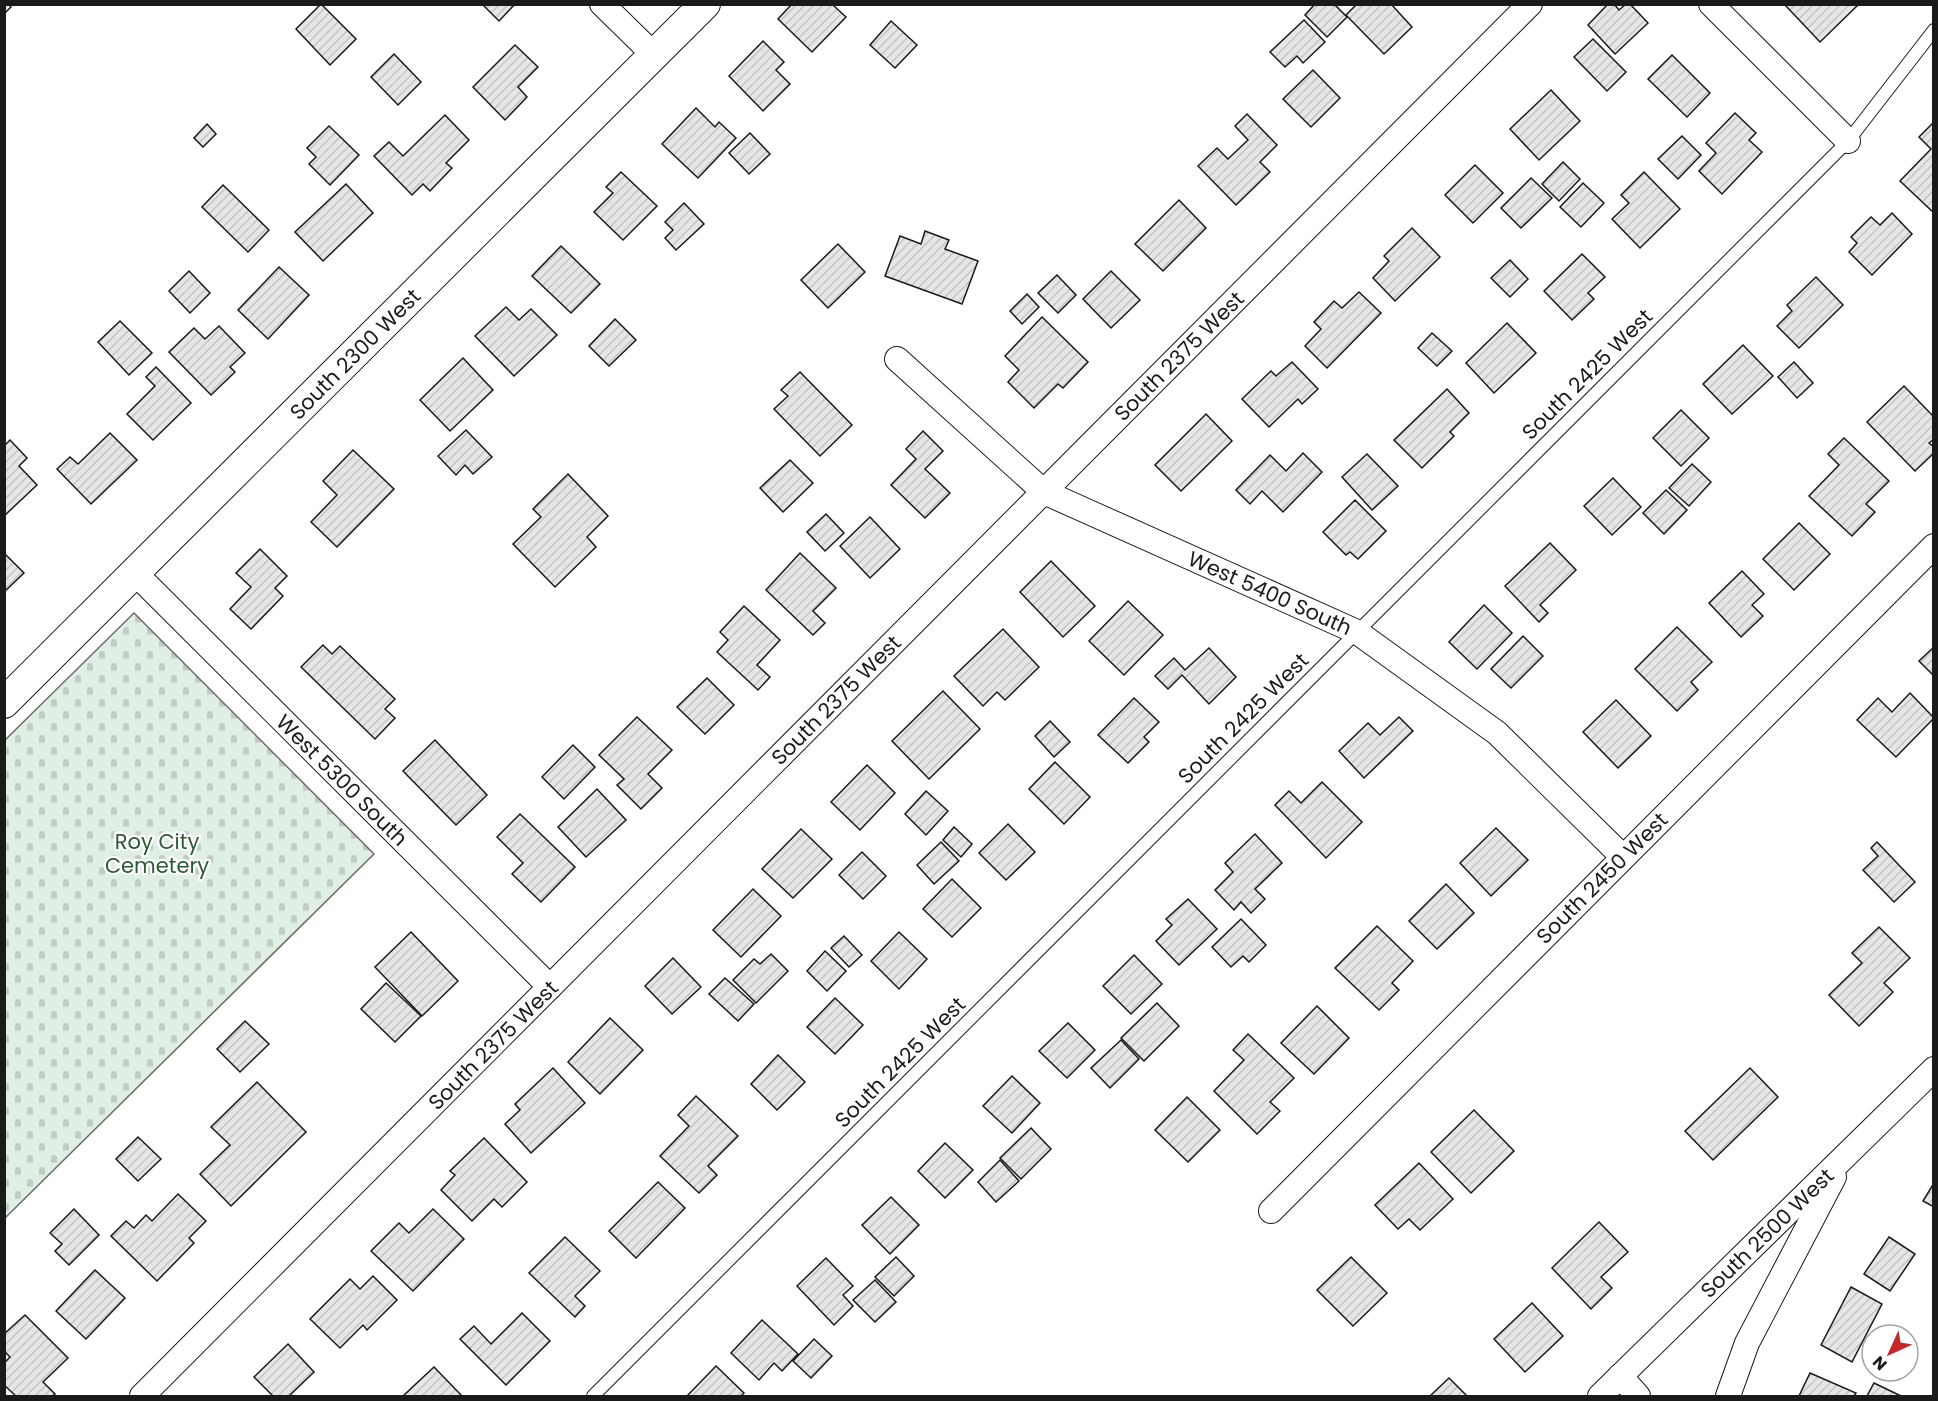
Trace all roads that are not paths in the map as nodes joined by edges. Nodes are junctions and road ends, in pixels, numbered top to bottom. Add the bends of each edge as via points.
1 (602, 4) edge
2 (705, 4) edge
3 (1530, 4) edge
4 (1711, 4) edge
5 (1934, 30) edge
6 (654, 56) junction
7 (1848, 141) junction
8 (897, 358) dead end
9 (1044, 492) junction
10 (1934, 546) edge
11 (135, 573) junction
12 (1357, 632) junction
13 (4, 703) edge
14 (1623, 857) junction
15 (550, 987) junction
16 (1934, 1069) edge
17 (1844, 1158) junction
18 (1271, 1211) dead end
19 (1620, 1376) junction
20 (142, 1396) edge
21 (593, 1396) edge
22 (1600, 1396) edge
23 (1638, 1396) edge
24 (1728, 1396) edge

1 - 6 street
2 - 6 street, South 2300 West
3 - 9 street, South 2375 West
4 - 7 street
5 - 7 lane, South 2425 West
6 - 11 street, South 2300 West
7 - 12 lane, South 2425 West
8 - 9 street, West 5400 South
9 - 12 street, West 5400 South
9 - 15 street, South 2375 West
10 - 14 street, South 2450 West
11 - 13 street, South 2300 West
11 - 15 street, West 5300 South
12 - 14 street, West 5400 South via 1497,733
12 - 21 lane, South 2425 West
14 - 18 street, South 2450 West
15 - 20 street, South 2375 West
16 - 17 street, South 2500 West
17 - 19 street, South 2500 West
17 - 24 street via 1747,1343
19 - 22 street, South 2500 West
19 - 23 street

